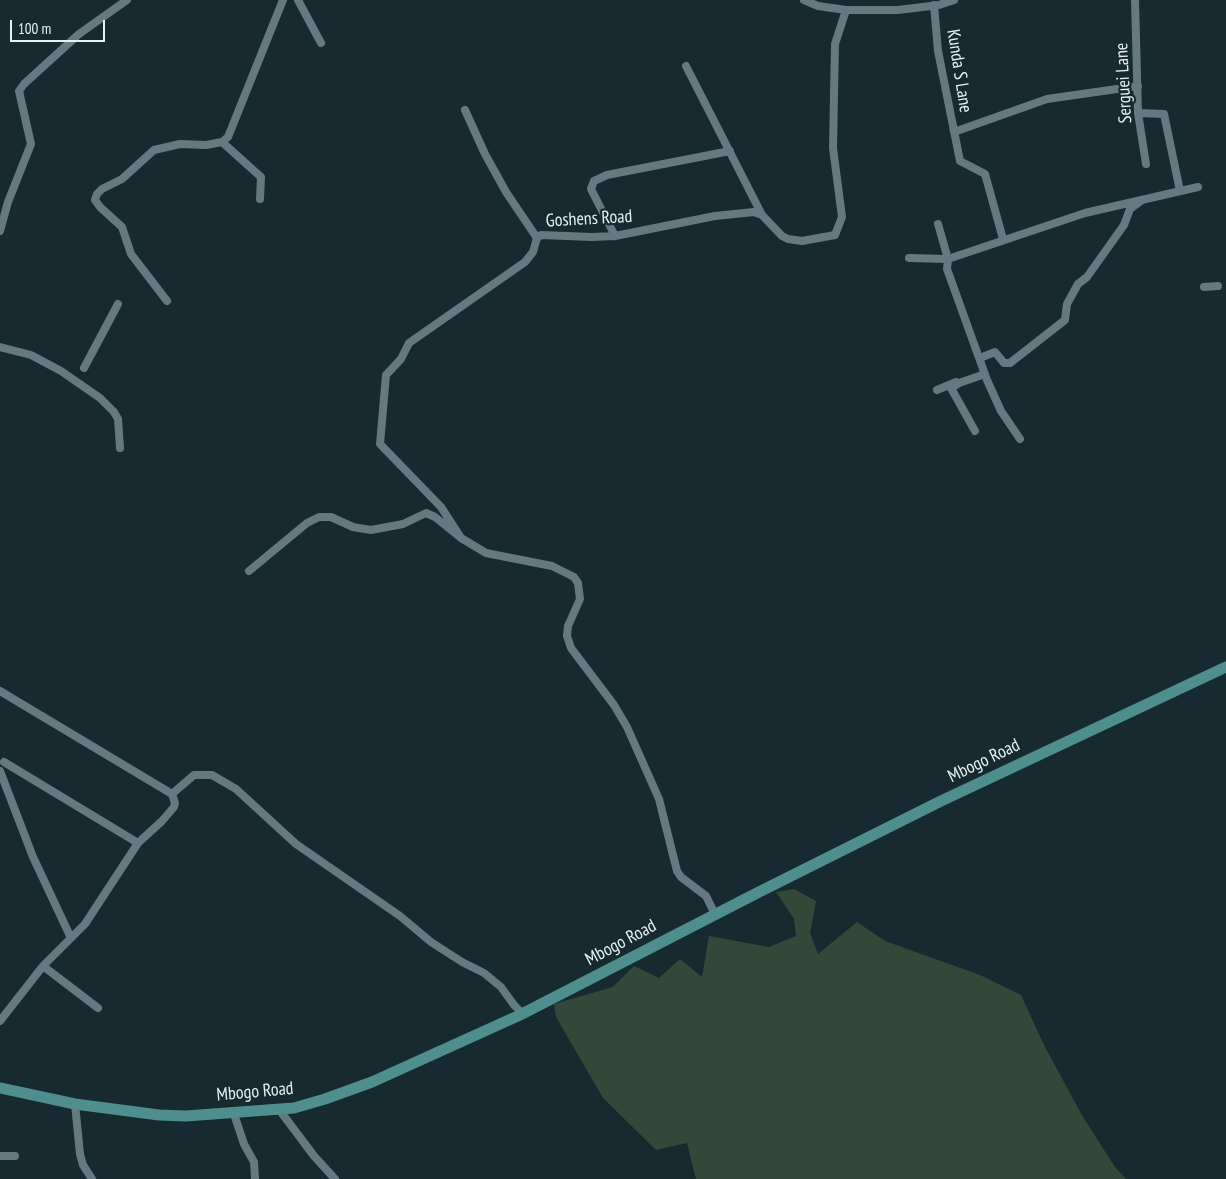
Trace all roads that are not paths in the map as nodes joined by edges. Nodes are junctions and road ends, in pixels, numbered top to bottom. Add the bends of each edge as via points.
1 (126, 0) edge
2 (283, 0) edge
3 (298, 0) edge
4 (804, 0) edge
5 (954, 0) edge
6 (1135, 0) edge
7 (934, 5) junction
8 (846, 10) junction
9 (321, 43) dead end
10 (686, 66) dead end
11 (1138, 86) junction
12 (465, 110) dead end
13 (1138, 113) junction
14 (954, 132) junction
15 (222, 142) junction
16 (730, 151) junction
17 (1146, 164) dead end
18 (1198, 187) dead end
19 (1180, 191) junction
20 (260, 199) dead end
21 (1143, 199) junction
22 (762, 214) junction
23 (938, 224) dead end
24 (0, 231) edge
25 (615, 236) junction
26 (537, 238) junction
27 (1004, 239) junction
28 (909, 258) dead end
29 (948, 259) junction
30 (1218, 286) dead end
31 (1204, 287) dead end
32 (167, 301) dead end
33 (118, 304) dead end
34 (0, 347) edge
35 (981, 362) junction
36 (84, 368) dead end
37 (985, 374) junction
38 (937, 390) dead end
39 (975, 431) dead end
40 (1020, 439) dead end
41 (120, 448) dead end
42 (461, 538) junction
43 (249, 571) dead end
44 (1226, 667) edge
45 (0, 691) edge
46 (4, 762) dead end
47 (0, 771) edge
48 (172, 794) junction
49 (138, 843) junction
50 (716, 914) junction
51 (71, 938) junction
52 (43, 966) junction
53 (98, 1008) dead end
54 (523, 1014) junction
55 (0, 1021) edge
56 (0, 1088) edge
57 (75, 1104) junction
58 (278, 1108) junction
59 (233, 1111) junction
60 (0, 1156) edge
61 (15, 1156) dead end
62 (92, 1179) edge
63 (255, 1179) edge
64 (335, 1179) edge

1 - 24 street via 79,34 19,91 31,144
2 - 15 street via 228,137
3 - 9 street
4 - 8 street via 818,6
5 - 7 street
6 - 11 street, Serguei Lane
7 - 8 street via 898,10
7 - 14 street, Kunda S Lane via 938,51
8 - 22 street via 835,44 833,86 833,148 842,217 838,231 823,239 788,239
10 - 16 street
11 - 13 street, Serguei Lane
11 - 14 street via 1047,98
12 - 26 street via 506,192
13 - 17 street, Serguei Lane
13 - 19 street via 1164,114
14 - 27 street, Kunda S Lane via 960,161 985,174
15 - 20 street via 261,176
15 - 32 street via 169,145 154,150 122,179 97,194 95,200 100,208 122,227 131,254
16 - 22 street
16 - 25 street via 607,175 594,181 591,189
18 - 19 street
19 - 21 street
21 - 27 street
21 - 35 street via 1130,209 1124,226 1087,277 1078,284 1067,304 1066,320 1010,363 1004,363 996,352
22 - 25 street, Goshens Road via 715,216
23 - 29 street
25 - 26 street, Goshens Road via 542,235
26 - 42 street, Goshens Road via 533,252 524,262 409,343 401,359 386,375 380,444 441,507
27 - 29 street
28 - 29 street
29 - 35 street via 947,269
30 - 31 street
33 - 36 street
34 - 41 street via 31,355 100,398 118,420
35 - 37 street
35 - 38 street via 978,376
37 - 39 street via 959,382 951,388
37 - 40 street via 1001,411
42 - 43 street via 430,514 420,515 404,524 363,530 325,516 307,523
42 - 50 street via 486,554 552,566 574,576 580,599 568,626 571,648 614,705 627,728 659,800 677,872 706,896
44 - 50 main road, Mbogo Road via 981,781
45 - 48 street
46 - 49 street
47 - 51 street via 33,857
48 - 49 street via 174,807
48 - 54 street via 194,775 212,775 236,789 296,844 400,916 431,942 484,973 501,987
49 - 51 street via 85,924
50 - 54 main road, Mbogo Road
51 - 52 street
52 - 53 street
52 - 55 street
54 - 58 main road, Mbogo Road via 372,1082 294,1108
56 - 57 main road, Mbogo Road
57 - 59 main road, Mbogo Road via 159,1115
57 - 62 street via 80,1154
58 - 59 main road, Mbogo Road
58 - 64 street
59 - 63 street via 254,1162
60 - 61 street

